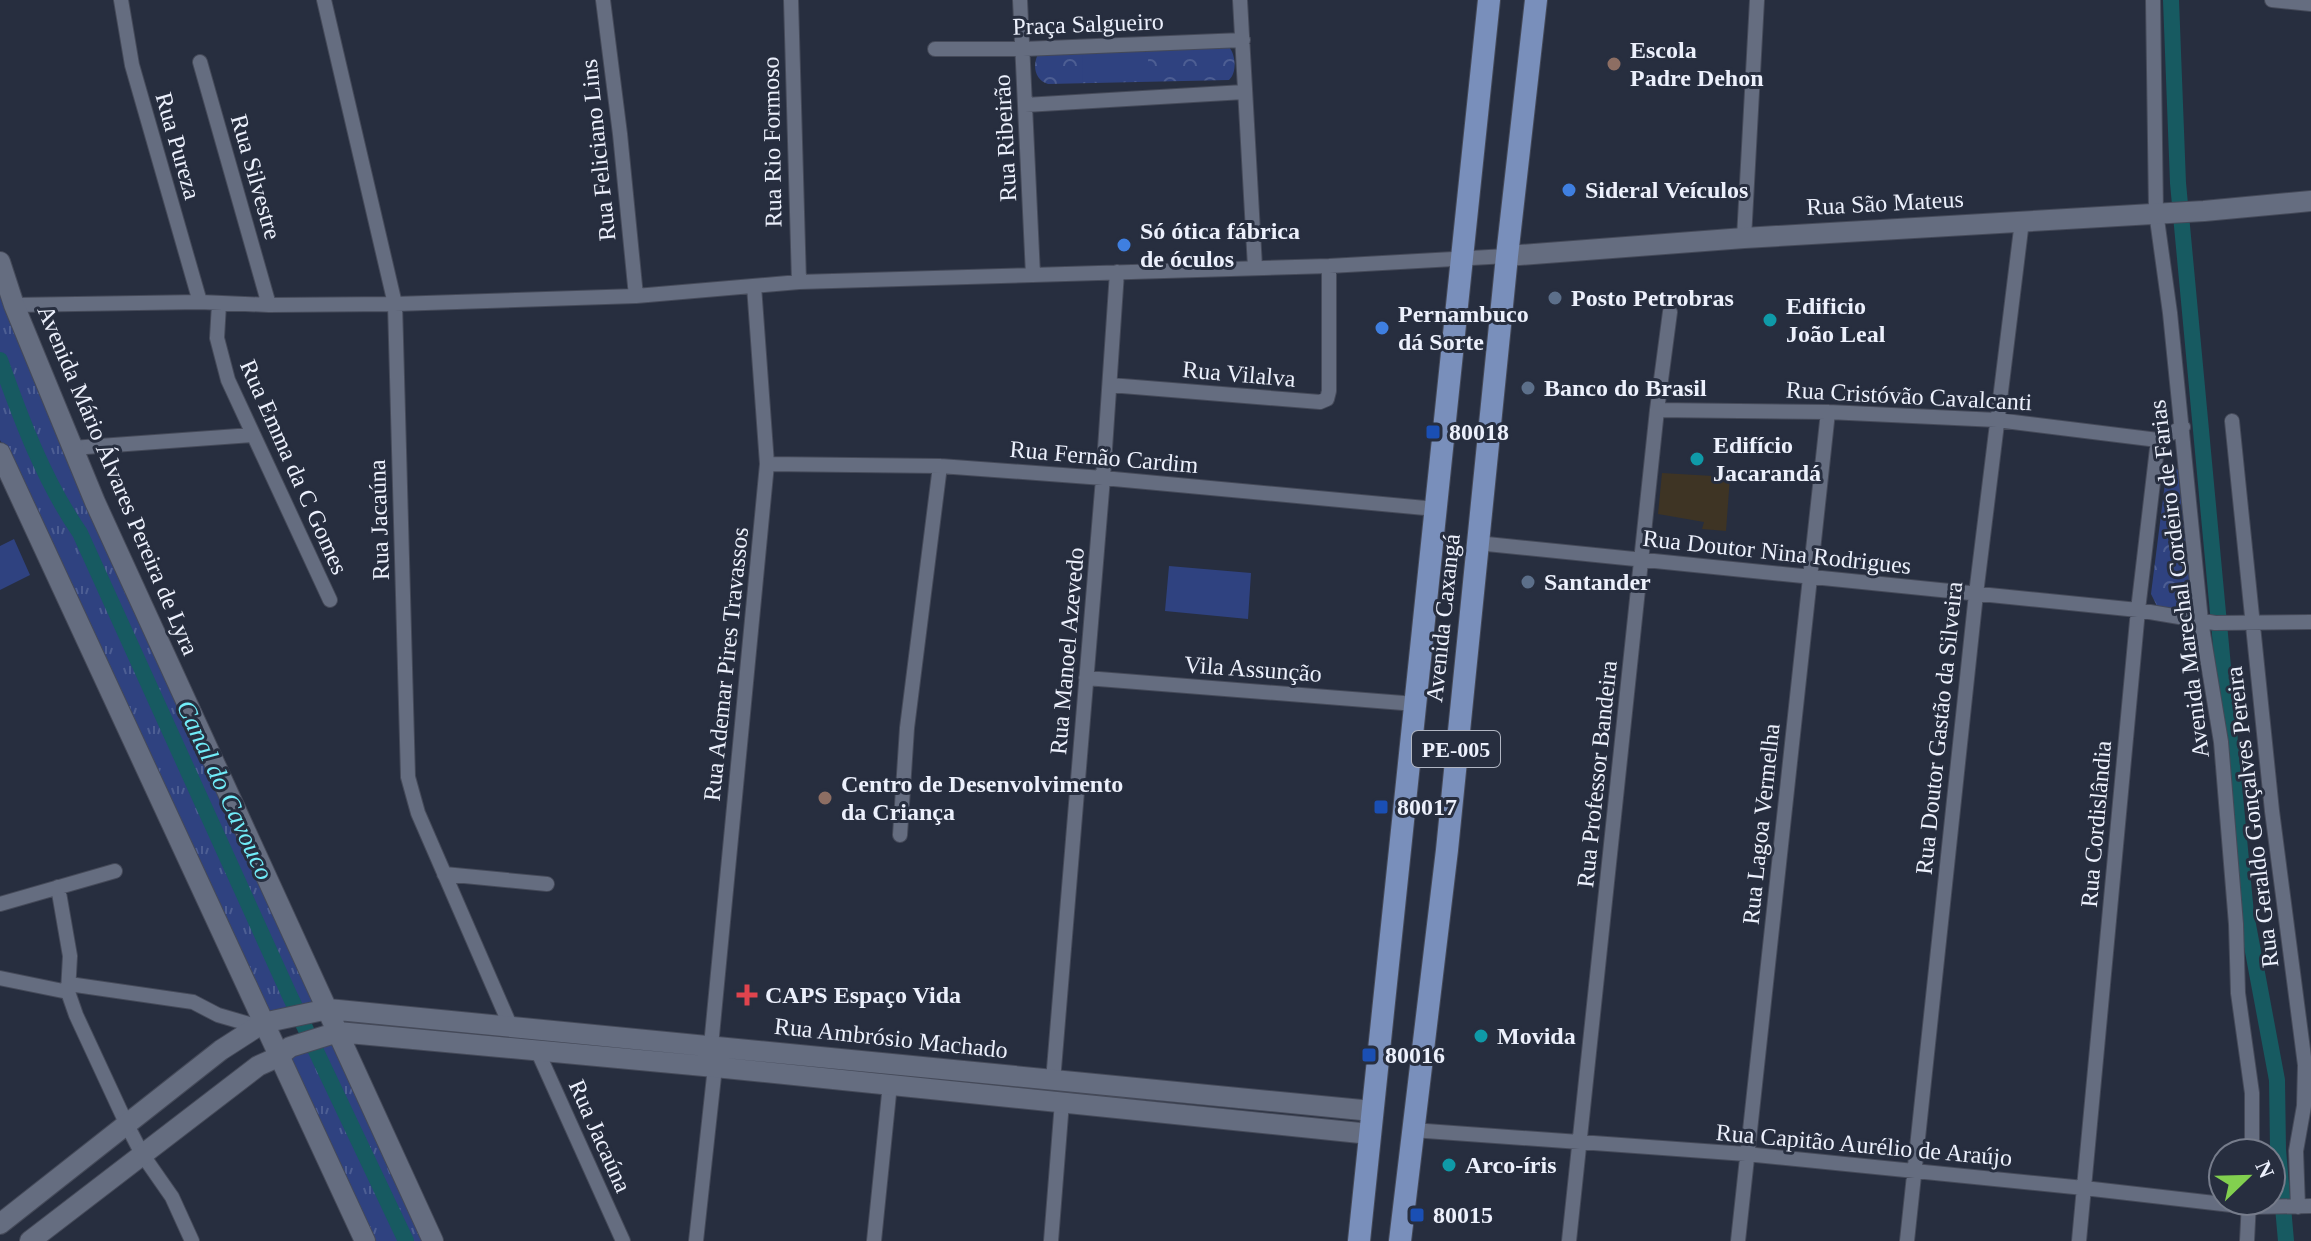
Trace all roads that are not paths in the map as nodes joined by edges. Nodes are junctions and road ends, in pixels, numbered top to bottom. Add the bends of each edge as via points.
1 (121, 0) edge
2 (324, 0) edge
3 (603, 0) edge
4 (791, 0) edge
5 (1020, 0) edge
6 (1240, 0) edge
7 (1489, 0) edge
8 (1536, 0) edge
9 (1757, 0) edge
10 (2153, 0) edge
11 (2272, 0) edge
12 (2311, 4) edge
13 (1243, 40) junction
14 (935, 49) dead end
15 (1023, 49) junction
16 (200, 62) dead end
17 (1244, 92) junction
18 (1025, 105) junction
19 (2311, 201) edge
20 (2156, 212) junction
21 (2022, 221) junction
22 (1744, 238) junction
23 (1507, 256) junction
24 (1463, 259) junction
25 (0, 262) edge
26 (1329, 266) junction
27 (1255, 267) junction
28 (1117, 272) junction
29 (1033, 275) junction
30 (799, 282) junction
31 (754, 286) junction
32 (636, 296) junction
33 (200, 302) junction
34 (219, 304) junction
35 (395, 304) junction
36 (14, 305) junction
37 (269, 305) junction
38 (1670, 312) dead end
39 (1110, 385) junction
40 (1657, 410) junction
41 (1828, 412) junction
42 (1997, 420) junction
43 (2232, 421) dead end
44 (2183, 427) junction
45 (252, 435) junction
46 (2158, 440) junction
47 (72, 448) junction
48 (0, 453) edge
49 (767, 464) junction
50 (940, 466) junction
51 (1103, 478) junction
52 (1436, 509) junction
53 (1477, 543) junction
54 (1641, 560) junction
55 (1809, 577) junction
56 (1976, 594) junction
57 (330, 600) dead end
58 (2138, 610) junction
59 (2208, 622) junction
60 (2311, 622) edge
61 (2247, 623) junction
62 (1086, 678) junction
63 (1416, 704) junction
64 (900, 835) dead end
65 (115, 871) dead end
66 (444, 874) junction
67 (547, 884) dead end
68 (58, 887) junction
69 (0, 904) edge
70 (0, 978) edge
71 (69, 988) junction
72 (326, 1010) junction
73 (265, 1023) junction
74 (510, 1025) junction
75 (336, 1032) junction
76 (711, 1046) junction
77 (537, 1050) junction
78 (284, 1052) junction
79 (715, 1067) junction
80 (1053, 1081) junction
81 (890, 1084) junction
82 (1062, 1102) junction
83 (1372, 1111) junction
84 (127, 1125) junction
85 (1412, 1130) junction
86 (1370, 1134) junction
87 (2252, 1137) edge
88 (1580, 1144) junction
89 (142, 1154) junction
90 (1746, 1154) junction
91 (1913, 1170) junction
92 (2084, 1188) junction
93 (2207, 1200) edge
94 (2301, 1207) edge
95 (2250, 1217) edge
96 (0, 1224) edge
97 (30, 1241) edge
98 (192, 1241) edge
99 (365, 1241) edge
100 (433, 1241) edge
101 (623, 1241) edge
102 (696, 1241) edge
103 (874, 1241) edge
104 (1051, 1241) edge
105 (1359, 1241) edge
106 (1400, 1241) edge
107 (1569, 1241) edge
108 (1738, 1241) edge
109 (1907, 1241) edge
110 (2079, 1241) edge
111 (2247, 1241) edge

1 - 33 street, Rua Pureza via 132,65
2 - 35 street, Rua Jacaúna
3 - 32 street, Rua Feliciano Lins
4 - 30 street, Rua Rio Formoso
5 - 15 street, Rua Ribeirão
6 - 13 street
7 - 24 main road, Avenida Caxangá / PE-005
8 - 23 main road, Avenida Caxangá / PE-005
9 - 22 street
10 - 20 street, Avenida Marechal Cordeiro de Farias
11 - 12 street
13 - 15 street, Praça Salgueiro
13 - 17 street
14 - 15 street, Praça Salgueiro
15 - 18 street, Rua Ribeirão
16 - 37 street, Rua Silvestre
17 - 18 street
17 - 27 street
18 - 29 street, Rua Ribeirão
19 - 20 street, Rua São Mateus
20 - 21 street, Rua São Mateus
20 - 44 street, Avenida Marechal Cordeiro de Farias
21 - 22 street, Rua São Mateus
21 - 42 street, Rua Doutor Gastão da Silveira
22 - 23 street, Rua São Mateus
23 - 24 street, Rua São Mateus
23 - 53 main road, Avenida Caxangá / PE-005
24 - 26 street, Rua São Mateus
24 - 52 main road, Avenida Caxangá / PE-005
25 - 36 street, Avenida Mário Álvares Pereira de Lyra
26 - 27 street, Rua São Mateus
26 - 39 street, Rua Vilalva via 1327,399
27 - 28 street, Rua São Mateus
28 - 29 street, Rua São Mateus
28 - 39 street, Rua Manoel Azevedo
29 - 30 street, Rua São Mateus
30 - 31 street, Rua São Mateus
31 - 32 street, Rua São Mateus
31 - 49 street, Rua Ademar Pires Travassos
32 - 35 street, Rua São Mateus
33 - 34 street, Rua São Mateus
33 - 36 street, Rua São Mateus
34 - 37 street, Rua São Mateus
34 - 45 street, Rua Emma da C Gomes via 221,358
35 - 37 street, Rua São Mateus
35 - 66 street, Rua Jacaúna via 408,777
36 - 47 street, Avenida Mário Álvares Pereira de Lyra
38 - 40 street, Rua Professor Bandeira
39 - 51 street, Rua Manoel Azevedo
40 - 41 street, Rua Cristóvão Cavalcanti
40 - 54 street, Rua Professor Bandeira
41 - 42 street, Rua Cristóvão Cavalcanti
41 - 55 street, Rua Lagoa Vermelha
42 - 46 street, Rua Cristóvão Cavalcanti
42 - 56 street, Rua Doutor Gastão da Silveira
43 - 61 street, Rua Geraldo Gonçalves Pereira
44 - 46 street
44 - 59 street, Avenida Marechal Cordeiro de Farias
45 - 47 street
45 - 57 street, Rua Emma da C Gomes
46 - 58 street, Rua Cordislândia
47 - 72 street, Avenida Mário Álvares Pereira de Lyra
48 - 73 street
49 - 50 street, Rua Fernão Cardim
49 - 76 street, Rua Ademar Pires Travassos
50 - 51 street, Rua Fernão Cardim
50 - 64 street via 907,728
51 - 52 street, Rua Fernão Cardim
51 - 62 street, Rua Manoel Azevedo
52 - 63 main road, Avenida Caxangá / PE-005
53 - 54 street, Rua Doutor Nina Rodrigues
53 - 85 main road, Avenida Caxangá / PE-005
54 - 55 street, Rua Doutor Nina Rodrigues
54 - 88 street, Rua Professor Bandeira
55 - 56 street, Rua Doutor Nina Rodrigues
55 - 90 street, Rua Lagoa Vermelha
56 - 58 street, Rua Doutor Nina Rodrigues
56 - 91 street, Rua Doutor Gastão da Silveira
58 - 59 street, Rua Doutor Nina Rodrigues
58 - 92 street, Rua Cordislândia
59 - 61 street, Rua Doutor Nina Rodrigues
59 - 87 street, Avenida Marechal Cordeiro de Farias
60 - 61 street, Rua Doutor Nina Rodrigues
61 - 94 street, Rua Geraldo Gonçalves Pereira via 2305,1065 2296,1151
62 - 63 street, Vila Assunção
62 - 80 street, Rua Manoel Azevedo
63 - 83 main road, Avenida Caxangá / PE-005
65 - 68 street
66 - 67 street
66 - 74 street, Rua Jacaúna
68 - 69 street
68 - 71 street via 70,956
70 - 71 street, Rua Ambrósio Machado
71 - 73 street, Rua Ambrósio Machado via 193,1002 218,1015
71 - 84 street via 76,1015
72 - 73 street, Rua Ambrósio Machado
72 - 74 street, Rua Ambrósio Machado
72 - 75 street, Avenida Mário Álvares Pereira de Lyra
73 - 78 street
73 - 84 street
74 - 76 street, Rua Ambrósio Machado
75 - 77 street, Rua Ambrósio Machado
75 - 78 street, Rua Ambrósio Machado
75 - 100 street, Avenida Mário Álvares Pereira de Lyra
76 - 80 street, Rua Ambrósio Machado
77 - 79 street, Rua Ambrósio Machado
77 - 101 street, Rua Jacaúna
78 - 89 street, Rua Ambrósio Machado
78 - 99 street
79 - 81 street, Rua Ambrósio Machado
79 - 102 street
80 - 83 street, Rua Ambrósio Machado
81 - 82 street, Rua Ambrósio Machado
81 - 103 street
82 - 86 street, Rua Ambrósio Machado
82 - 104 street
83 - 86 main road, Avenida Caxangá / PE-005
84 - 89 street
84 - 96 street
85 - 88 street, Rua Capitão Aurélio de Araújo
85 - 106 main road, Avenida Caxangá / PE-005
86 - 105 main road, Avenida Caxangá / PE-005
88 - 90 street, Rua Capitão Aurélio de Araújo
88 - 107 street, Rua Professor Bandeira
89 - 97 street, Rua Ambrósio Machado
89 - 98 street via 172,1197
90 - 91 street, Rua Capitão Aurélio de Araújo
90 - 108 street, Rua Lagoa Vermelha
91 - 92 street, Rua Capitão Aurélio de Araújo
91 - 109 street, Rua Doutor Gastão da Silveira
92 - 93 street, Rua Capitão Aurélio de Araújo
92 - 110 street, Rua Cordislândia
95 - 111 street

